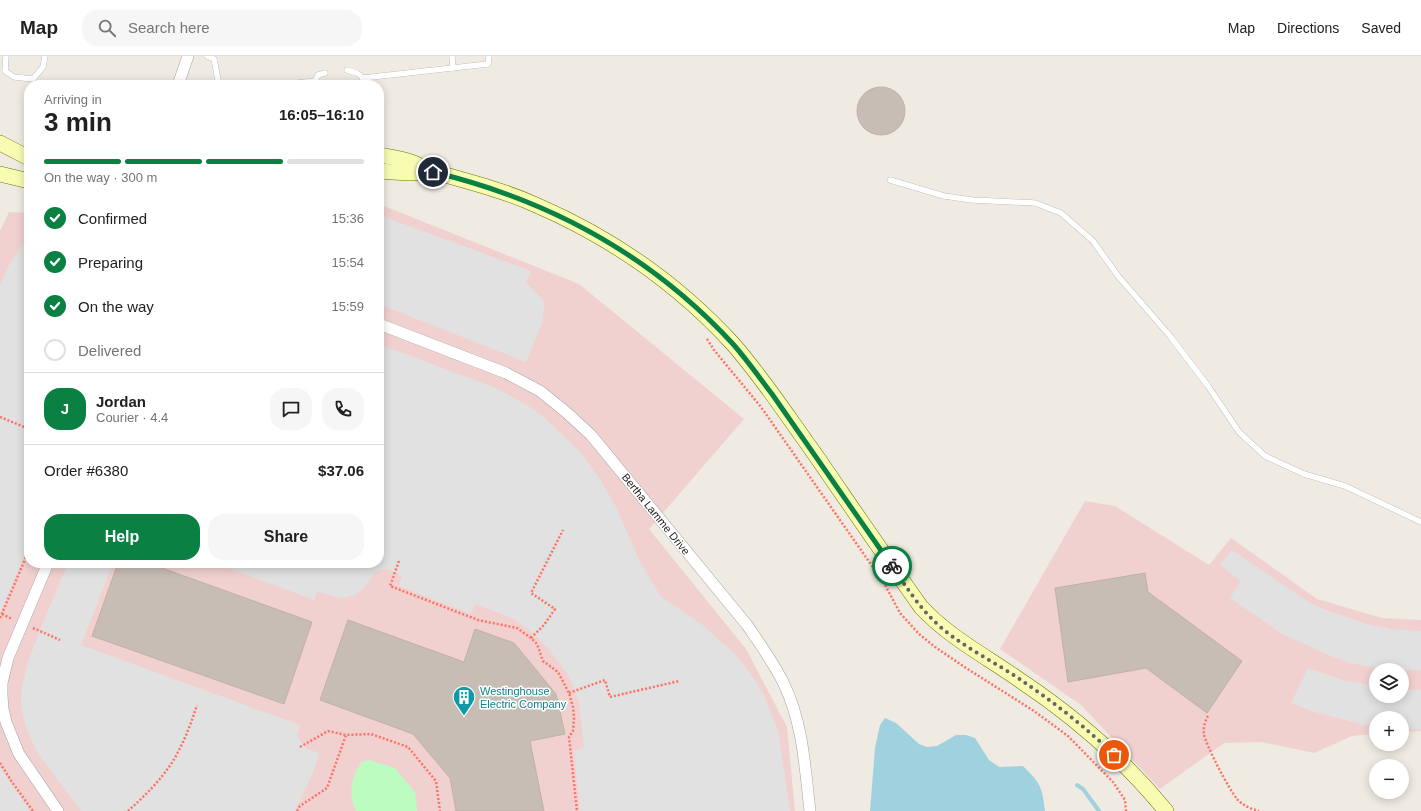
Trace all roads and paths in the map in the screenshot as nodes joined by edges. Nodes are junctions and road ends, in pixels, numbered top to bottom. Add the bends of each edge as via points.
1 (6, 56) edge
2 (45, 56) edge
3 (188, 56) edge
4 (207, 56) edge
5 (452, 56) edge
6 (489, 56) edge
7 (453, 68) junction
8 (347, 70) dead end
9 (325, 72) dead end
10 (363, 78) joint
11 (180, 80) edge
12 (218, 80) edge
13 (316, 80) edge
14 (0, 144) edge
15 (0, 154) edge
16 (24, 156) edge
17 (384, 156) edge
18 (24, 158) edge
19 (384, 171) edge
20 (433, 172) junction
21 (0, 174) edge
22 (24, 179) edge
23 (890, 180) dead end
24 (384, 326) edge
25 (0, 417) edge
26 (24, 427) edge
27 (1421, 522) edge
28 (563, 530) dead end
29 (399, 561) dead end
30 (24, 562) edge
31 (46, 568) edge
32 (0, 618) edge
33 (532, 638) junction
34 (679, 681) dead end
35 (569, 693) junction
36 (197, 705) dead end
37 (1208, 716) dead end
38 (346, 735) junction
39 (300, 747) dead end
40 (0, 763) edge
41 (1164, 810) edge
42 (33, 811) edge
43 (58, 811) edge
44 (128, 811) edge
45 (297, 811) edge
46 (440, 811) edge
47 (577, 811) edge
48 (810, 811) edge
49 (1259, 811) edge

1 - 2 lane via 5,71 14,77 33,79 43,67
3 - 11 street
4 - 12 lane via 214,59
5 - 7 lane
6 - 7 lane via 488,64
7 - 10 lane
8 - 10 lane
9 - 13 lane via 318,75
14 - 16 street
15 - 18 street
17 - 20 street via 409,161
19 - 20 street
20 - 41 street via 508,193 571,221 643,264 678,292 733,344 764,383 925,612 945,630 1022,681 1103,744
21 - 22 street
23 - 27 lane via 944,196 1035,203 1061,213 1093,241 1118,276 1170,336 1239,432 1265,456 1304,474 1344,486
24 - 48 street, Bertha Lamme Drive via 506,373 540,391 591,435 748,625 769,656 784,684 796,716 802,742
25 - 26 path
28 - 33 path via 531,593 555,609
29 - 33 path via 390,586 478,620 517,628
30 - 32 path
31 - 43 street via 8,658 2,682 2,696 6,722 19,754
33 - 35 path via 544,661 558,672
34 - 35 path via 610,697 605,680
35 - 47 path via 573,706 573,731 569,737
36 - 44 path via 178,753 160,779
37 - 49 path via 1204,734 1214,759 1238,799 1251,809
38 - 39 path via 328,731
38 - 45 path via 327,788 300,806
38 - 46 path via 370,734 408,747 436,780
40 - 42 path

